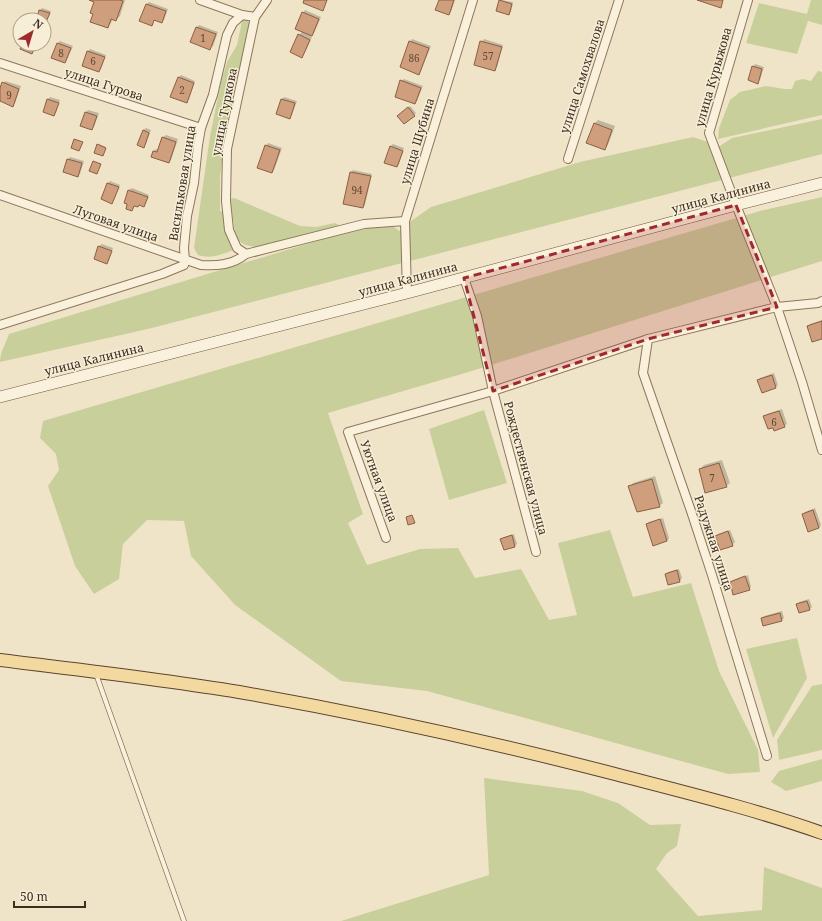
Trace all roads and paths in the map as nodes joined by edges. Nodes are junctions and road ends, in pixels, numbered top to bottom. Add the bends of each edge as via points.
1 (200, 0) edge
2 (267, 0) edge
3 (473, 0) edge
4 (619, 0) edge
5 (748, 0) edge
6 (242, 15) junction
7 (255, 17) junction
8 (0, 63) edge
9 (202, 128) junction
10 (568, 158) dead end
11 (822, 183) edge
12 (0, 195) edge
13 (736, 205) junction
14 (405, 221) junction
15 (246, 254) junction
16 (185, 261) junction
17 (464, 278) junction
18 (407, 293) junction
19 (822, 301) edge
20 (777, 307) junction
21 (0, 325) edge
22 (648, 339) junction
23 (493, 391) junction
24 (0, 397) edge
25 (822, 450) edge
26 (386, 538) dead end
27 (536, 552) dead end
28 (0, 660) edge
29 (95, 672) junction
30 (767, 756) dead end
31 (822, 833) edge
32 (184, 921) edge

1 - 6 street
2 - 7 street, улица Туркова
3 - 14 street, улица Шубина
4 - 10 street, улица Самохвалова
5 - 13 street, улица Курыжова via 709,133
6 - 7 street
6 - 9 street, Васильковая улица via 233,23 227,35 213,95
7 - 15 street, улица Туркова via 227,149 226,201 229,230 237,248
8 - 9 street, улица Гурова
9 - 16 street, Васильковая улица via 187,216
11 - 13 main road, улица Калинина
12 - 16 street, Луговая улица
13 - 17 main road, улица Калинина
13 - 20 street, улица Курыжова
14 - 15 street via 364,224
14 - 18 street, улица Шубина
15 - 16 street, Луговая улица via 239,260 218,266
16 - 21 street via 184,265 162,274
17 - 18 main road, улица Калинина
17 - 23 street, Рождественская улица via 477,316
18 - 24 main road, улица Калинина
19 - 20 street
20 - 22 street
20 - 25 street, улица Курыжова
22 - 23 street
22 - 30 street, Радужная улица via 643,373 707,561
23 - 26 street, Уютная улица via 348,432
23 - 27 street, Рождественская улица
28 - 29 main road
29 - 31 main road via 237,692 428,729 725,803
29 - 32 lane

